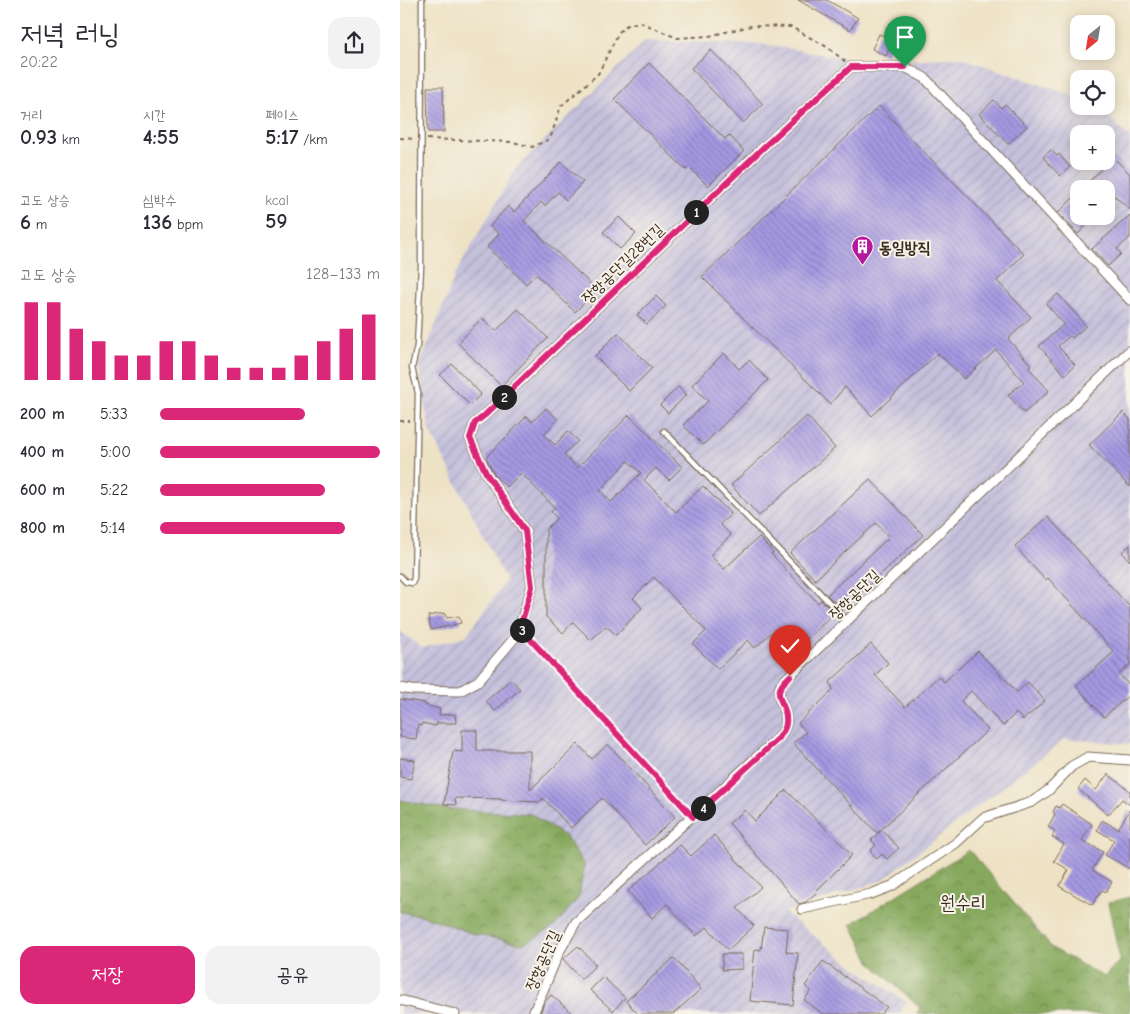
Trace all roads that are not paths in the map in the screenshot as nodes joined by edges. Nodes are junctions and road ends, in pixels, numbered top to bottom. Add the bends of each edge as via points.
1 (422, 0) edge
2 (1130, 300) edge
3 (1130, 350) edge
4 (664, 431) dead end
5 (400, 576) edge
6 (847, 621) junction
7 (520, 628) junction
8 (400, 688) edge
9 (1130, 760) edge
10 (693, 817) junction
11 (802, 909) dead end
12 (400, 1000) edge
13 (455, 1014) edge
14 (533, 1014) edge

1 - 5 lane via 421,267 417,346 412,368 418,393 414,579 412,583 406,582
2 - 7 street, 장항공단길28번길 via 925,78 905,67 851,67 475,423 470,438 478,457 525,531 532,587
3 - 6 street, 장항공단길
4 - 6 lane
6 - 10 street, 장항공단길 via 781,684 778,694 786,714 786,724 779,738
7 - 8 street, 장항공단길28번길 via 518,635 478,681 460,691
7 - 10 lane
9 - 11 street via 1088,757 1072,766 1032,802 983,818 956,843 892,886 871,894
10 - 14 street, 장항공단길 via 576,922 559,952
12 - 13 street

